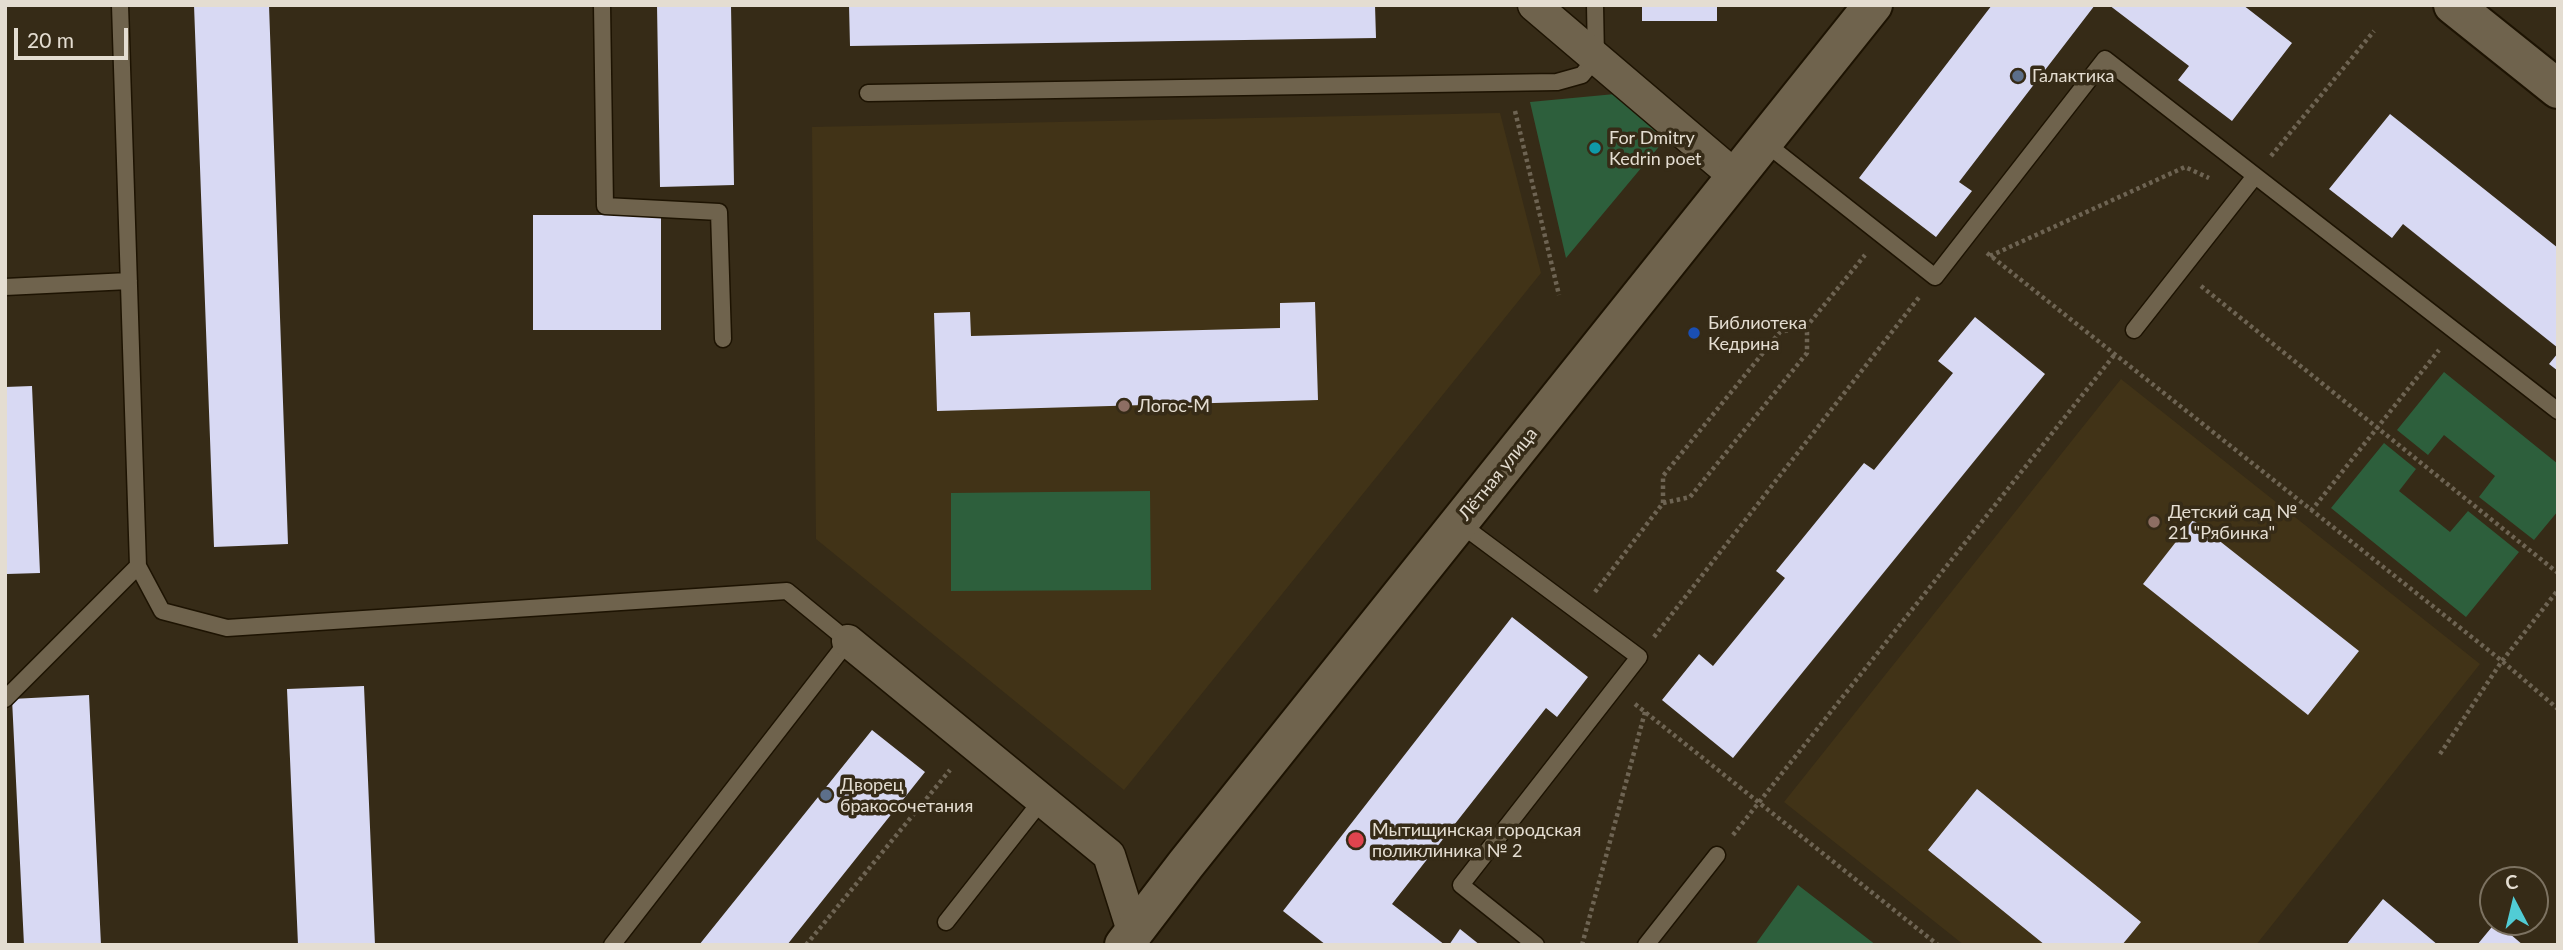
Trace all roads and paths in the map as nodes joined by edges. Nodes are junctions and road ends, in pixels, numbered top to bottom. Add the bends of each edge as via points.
1 (602, 5) edge
2 (1534, 5) edge
3 (1595, 5) edge
4 (1873, 5) edge
5 (2453, 5) edge
6 (116, 8) edge
7 (2374, 31) dead end
8 (1595, 58) junction
9 (1509, 83) junction
10 (2558, 89) edge
11 (868, 93) dead end
12 (1764, 142) junction
13 (2255, 176) junction
14 (1736, 177) junction
15 (2241, 193) junction
16 (1881, 235) junction
17 (1966, 237) junction
18 (1990, 256) junction
19 (2181, 270) junction
20 (1935, 277) junction
21 (129, 281) junction
22 (5, 287) edge
23 (1559, 295) dead end
24 (1807, 326) junction
25 (2134, 330) joint
26 (2455, 331) junction
27 (723, 339) dead end
28 (2114, 355) junction
29 (2558, 411) edge
30 (2377, 428) junction
31 (1663, 503) junction
32 (2311, 511) junction
33 (1459, 523) junction
34 (138, 566) junction
35 (2558, 573) edge
36 (2558, 590) edge
37 (1579, 613) junction
38 (848, 641) junction
39 (1639, 657) junction
40 (2502, 661) junction
41 (1615, 688) junction
42 (5, 699) edge
43 (2558, 709) edge
44 (1645, 712) junction
45 (972, 743) junction
46 (2440, 754) dead end
47 (1042, 800) junction
48 (1759, 803) junction
49 (1717, 855) joint
50 (946, 922) dead end
51 (1135, 941) edge
52 (612, 945) edge
53 (806, 945) edge
54 (1536, 945) edge
55 (1582, 945) edge
56 (1646, 945) edge
57 (1938, 945) edge

1 - 27 lane via 606,206 719,212
2 - 8 street
3 - 8 lane
4 - 12 street, Лётная улица
5 - 10 street
6 - 21 lane
7 - 13 path
8 - 9 lane via 1582,75 1558,82
8 - 14 street
9 - 11 lane
9 - 23 path
12 - 14 street, Лётная улица
12 - 16 lane
13 - 15 lane
13 - 17 lane via 2105,59
13 - 26 lane
14 - 33 street, Лётная улица
15 - 18 path via 2185,167
15 - 19 lane
16 - 20 lane
16 - 24 path
17 - 18 path
17 - 20 lane
18 - 28 path
19 - 25 lane
19 - 30 path
20 - 39 path
21 - 22 lane
21 - 34 lane
24 - 31 path via 1807,353 1690,497
24 - 31 path via 1780,331 1771,342 1663,476
25 - 28 path
26 - 29 lane
26 - 30 path
28 - 32 path
28 - 48 path
30 - 32 path
30 - 35 path
31 - 37 path
32 - 40 path
33 - 37 lane
33 - 51 street, Лётная улица via 1194,853
34 - 38 lane via 162,611 227,628 786,591
34 - 42 lane
36 - 40 path
37 - 39 lane
38 - 45 street
38 - 52 lane
39 - 41 lane
40 - 43 path
40 - 46 path
41 - 44 path
41 - 54 lane via 1461,884
44 - 48 path
44 - 55 path
45 - 47 street
45 - 53 path
47 - 50 lane
47 - 51 street via 1109,855
48 - 49 path
48 - 57 path
49 - 56 lane

